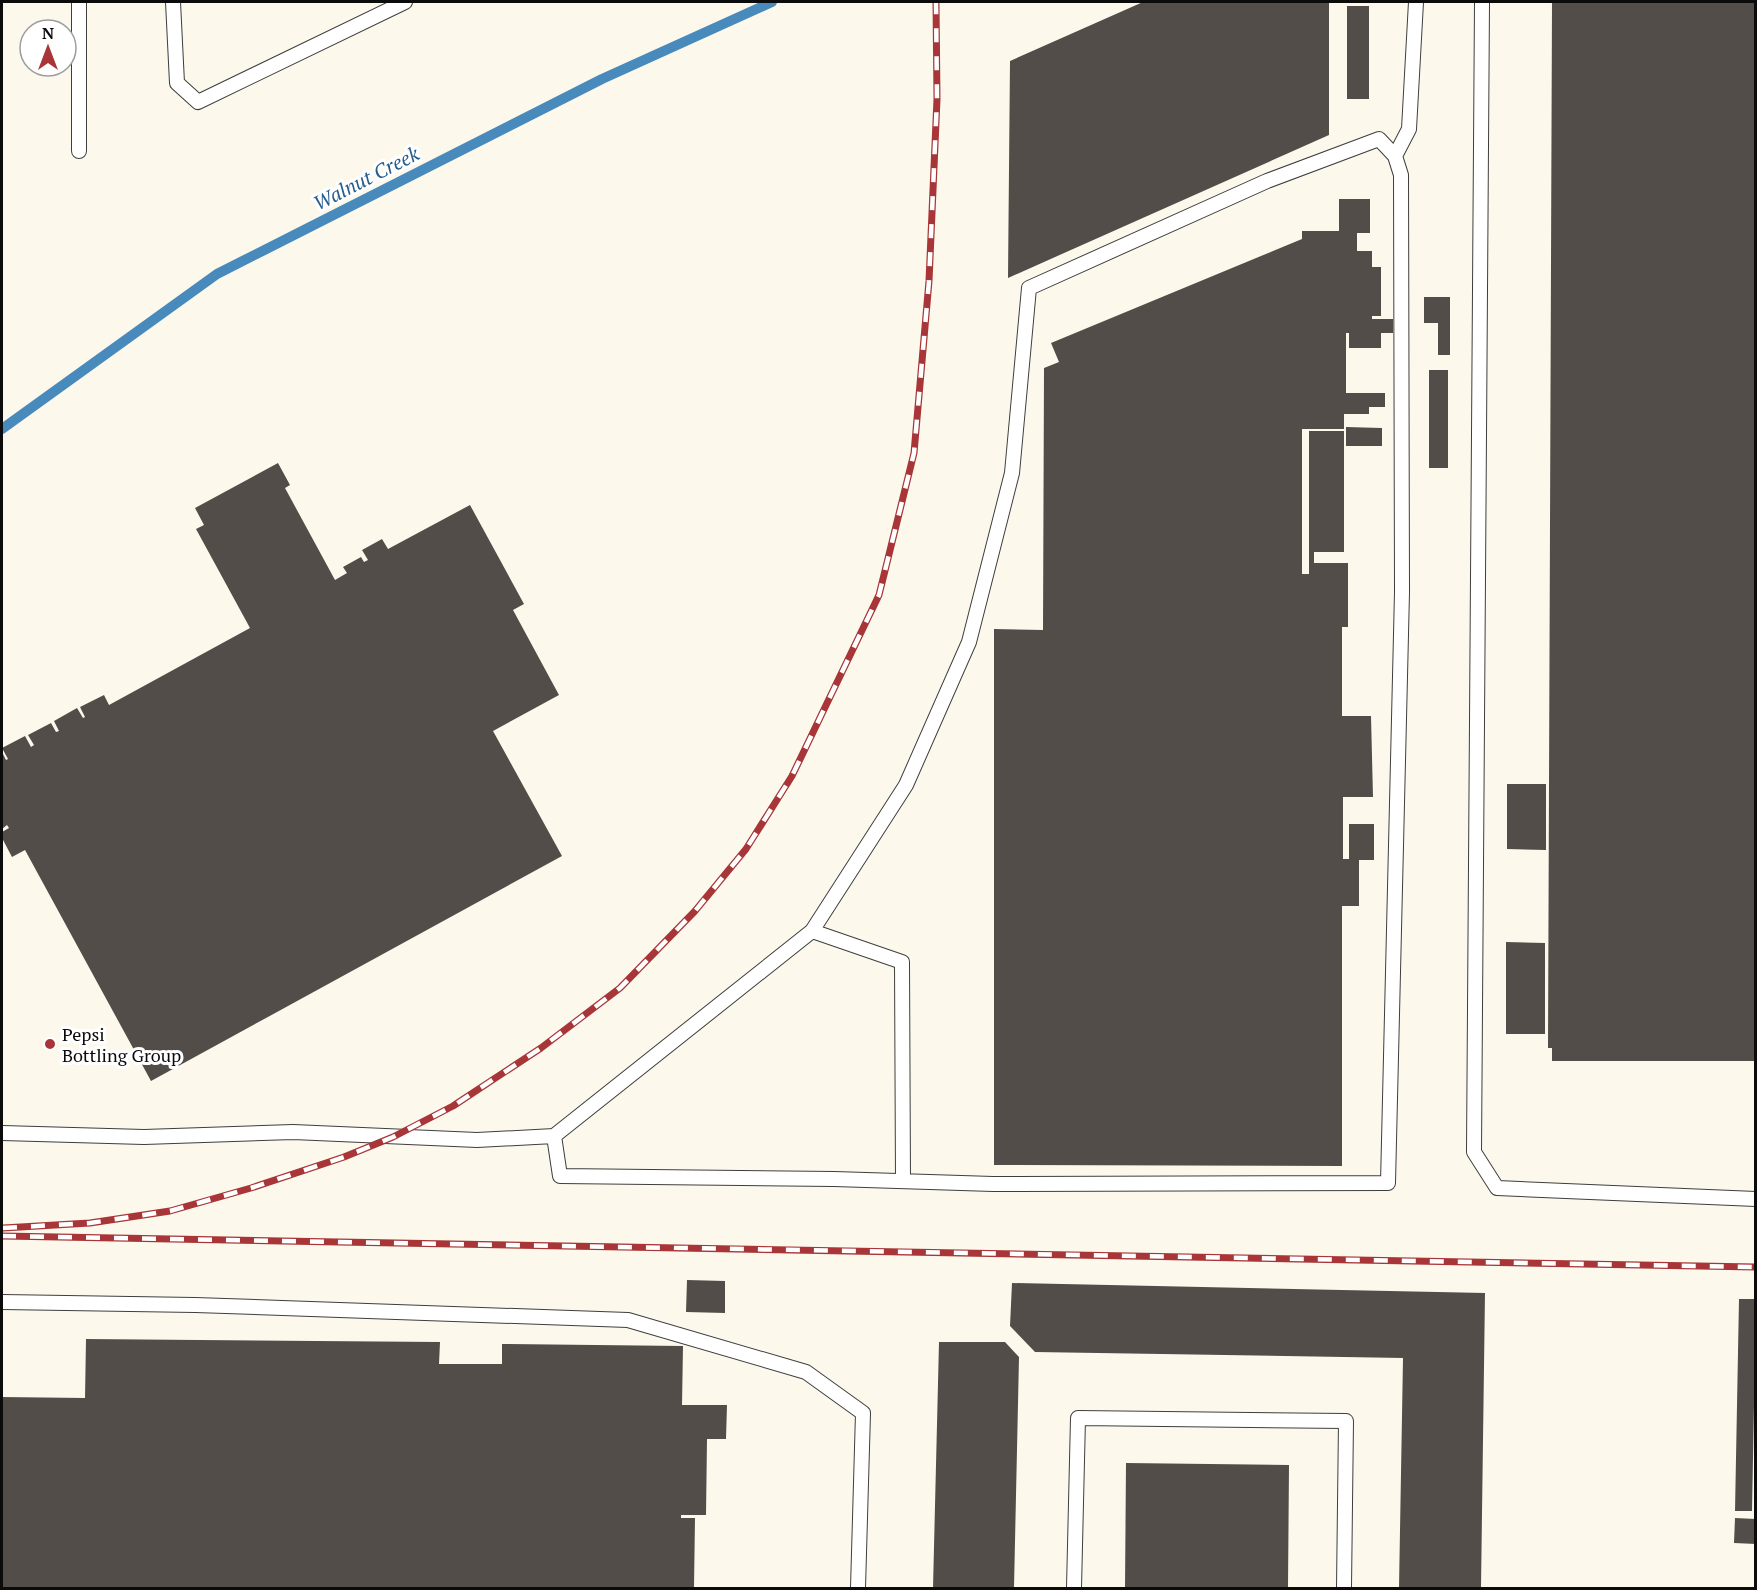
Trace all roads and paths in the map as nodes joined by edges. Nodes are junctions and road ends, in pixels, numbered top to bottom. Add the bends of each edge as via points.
1 (79, 2) edge
2 (172, 2) edge
3 (405, 2) edge
4 (1416, 2) edge
5 (1482, 2) edge
6 (79, 151) dead end
7 (1395, 156) junction
8 (812, 931) junction
9 (2, 1133) edge
10 (554, 1136) junction
11 (903, 1181) junction
12 (1755, 1199) edge
13 (2, 1302) edge
14 (858, 1588) edge
15 (1074, 1588) edge
16 (1344, 1588) edge

1 - 6 lane
2 - 3 lane via 177,83 198,102
4 - 7 lane via 1409,129
5 - 12 lane via 1474,1152 1497,1188
7 - 8 lane via 1379,139 1267,181 1029,288 1012,473 969,642 906,784
7 - 11 lane via 1401,175 1402,592 1388,1184
8 - 10 lane
8 - 11 lane via 902,962
9 - 10 lane via 144,1137 293,1132 477,1140
10 - 11 lane via 560,1176
13 - 14 lane via 628,1320 806,1372 863,1413
15 - 16 lane via 1078,1418 1346,1421

